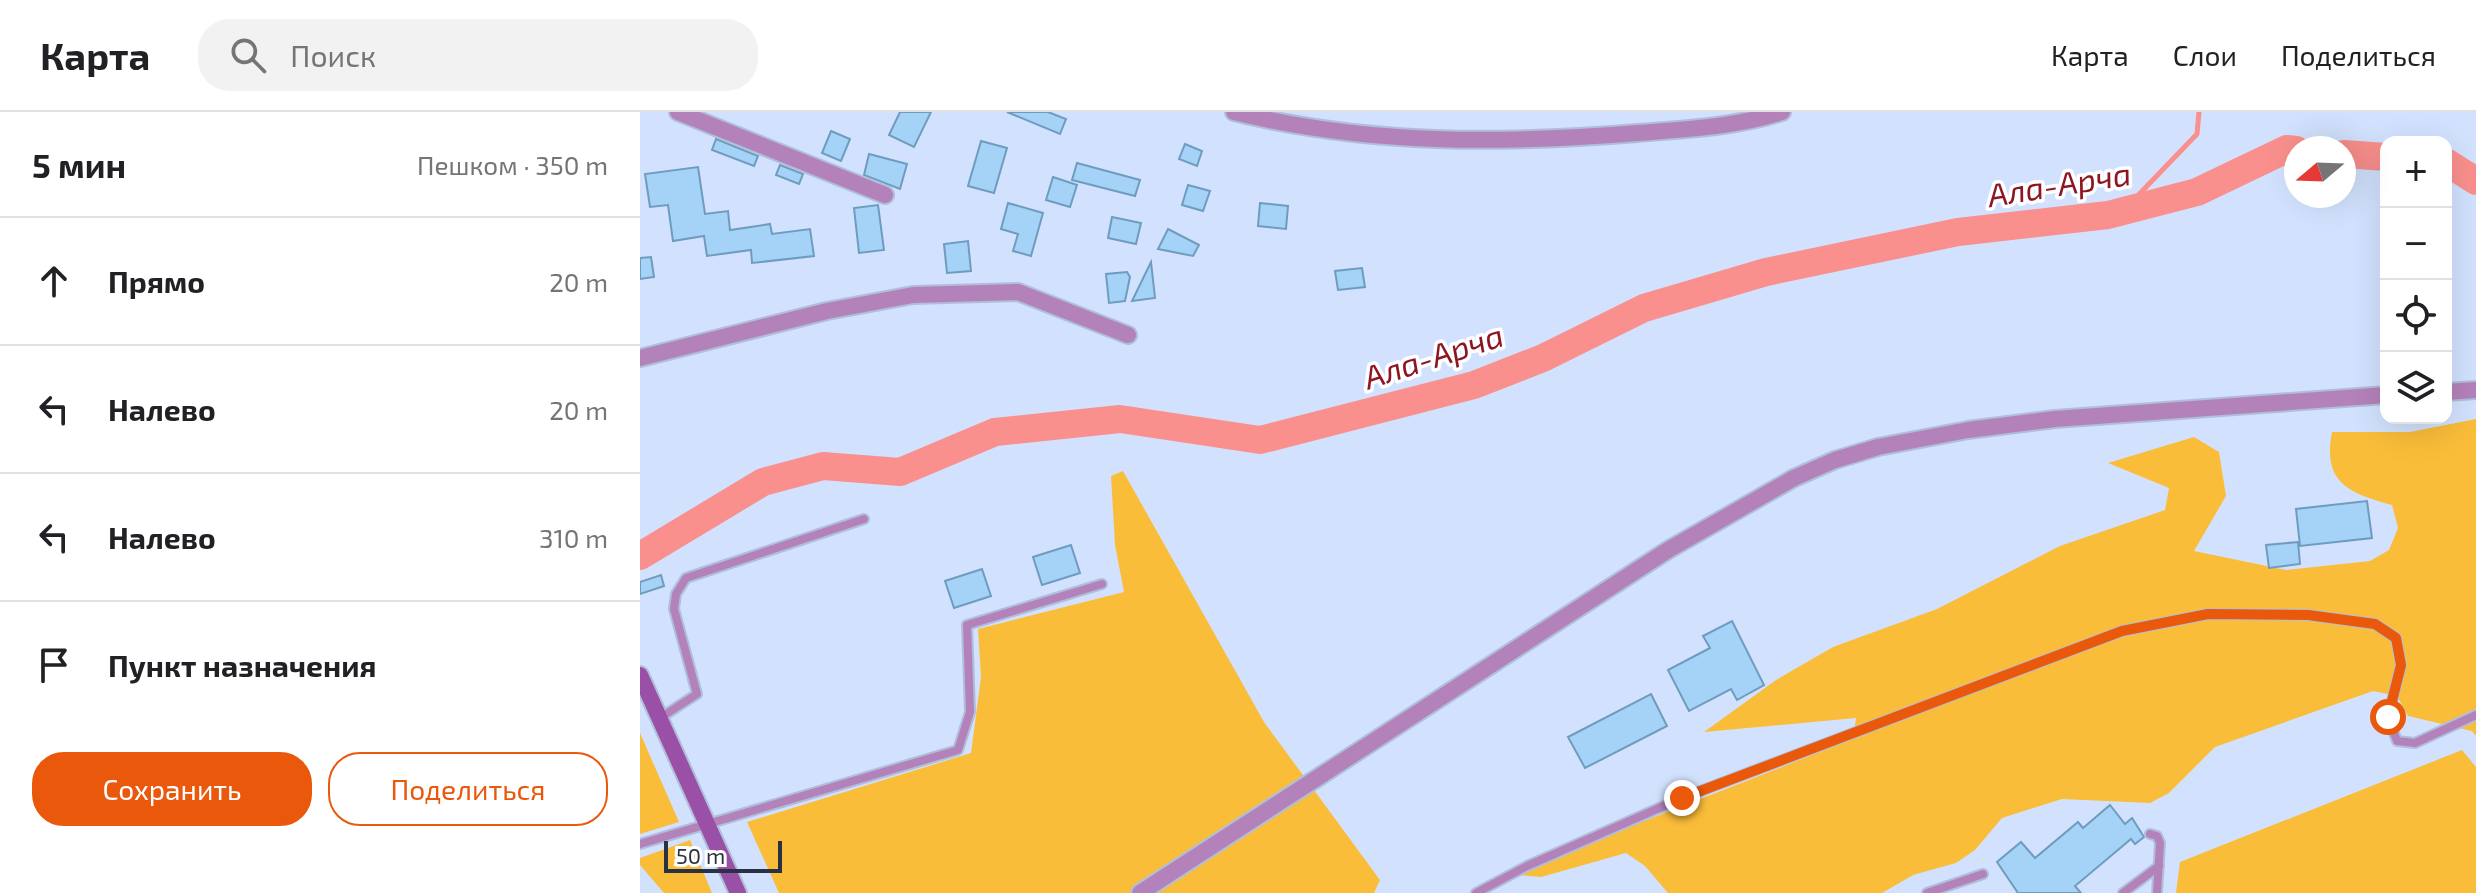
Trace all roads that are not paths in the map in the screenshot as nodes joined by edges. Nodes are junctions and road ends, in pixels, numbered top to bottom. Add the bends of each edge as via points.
1 (678, 112) edge
2 (1234, 112) edge
3 (1782, 112) edge
4 (885, 195) dead end
5 (1128, 335) dead end
6 (640, 358) edge
7 (2476, 390) edge
8 (2452, 392) edge
9 (2380, 395) edge
10 (864, 519) dead end
11 (1102, 584) dead end
12 (640, 675) edge
13 (2476, 715) edge
14 (659, 718) junction
15 (707, 825) junction
16 (2150, 834) dead end
17 (640, 844) edge
18 (2159, 866) junction
19 (1983, 874) dead end
20 (738, 893) edge
21 (1140, 893) edge
22 (1476, 893) edge
23 (1927, 893) edge
24 (2123, 893) edge
25 (2157, 893) edge

1 - 4 street
2 - 3 street via 1342,132 1477,142 1690,128
5 - 6 street via 1018,292 913,295
7 - 8 street
9 - 21 street via 2055,419 1968,430 1835,460 1668,550
10 - 14 lane via 686,578 674,609 697,694
11 - 15 lane via 967,625 970,712 958,750
12 - 14 main road
13 - 22 lane via 2415,743 2397,741 2388,717 2401,665 2396,638 2375,624 2308,615 2208,614 2122,631 1696,792
14 - 15 main road
15 - 17 lane
15 - 20 main road
16 - 18 lane via 2160,843
18 - 24 lane
18 - 25 lane
19 - 23 lane

